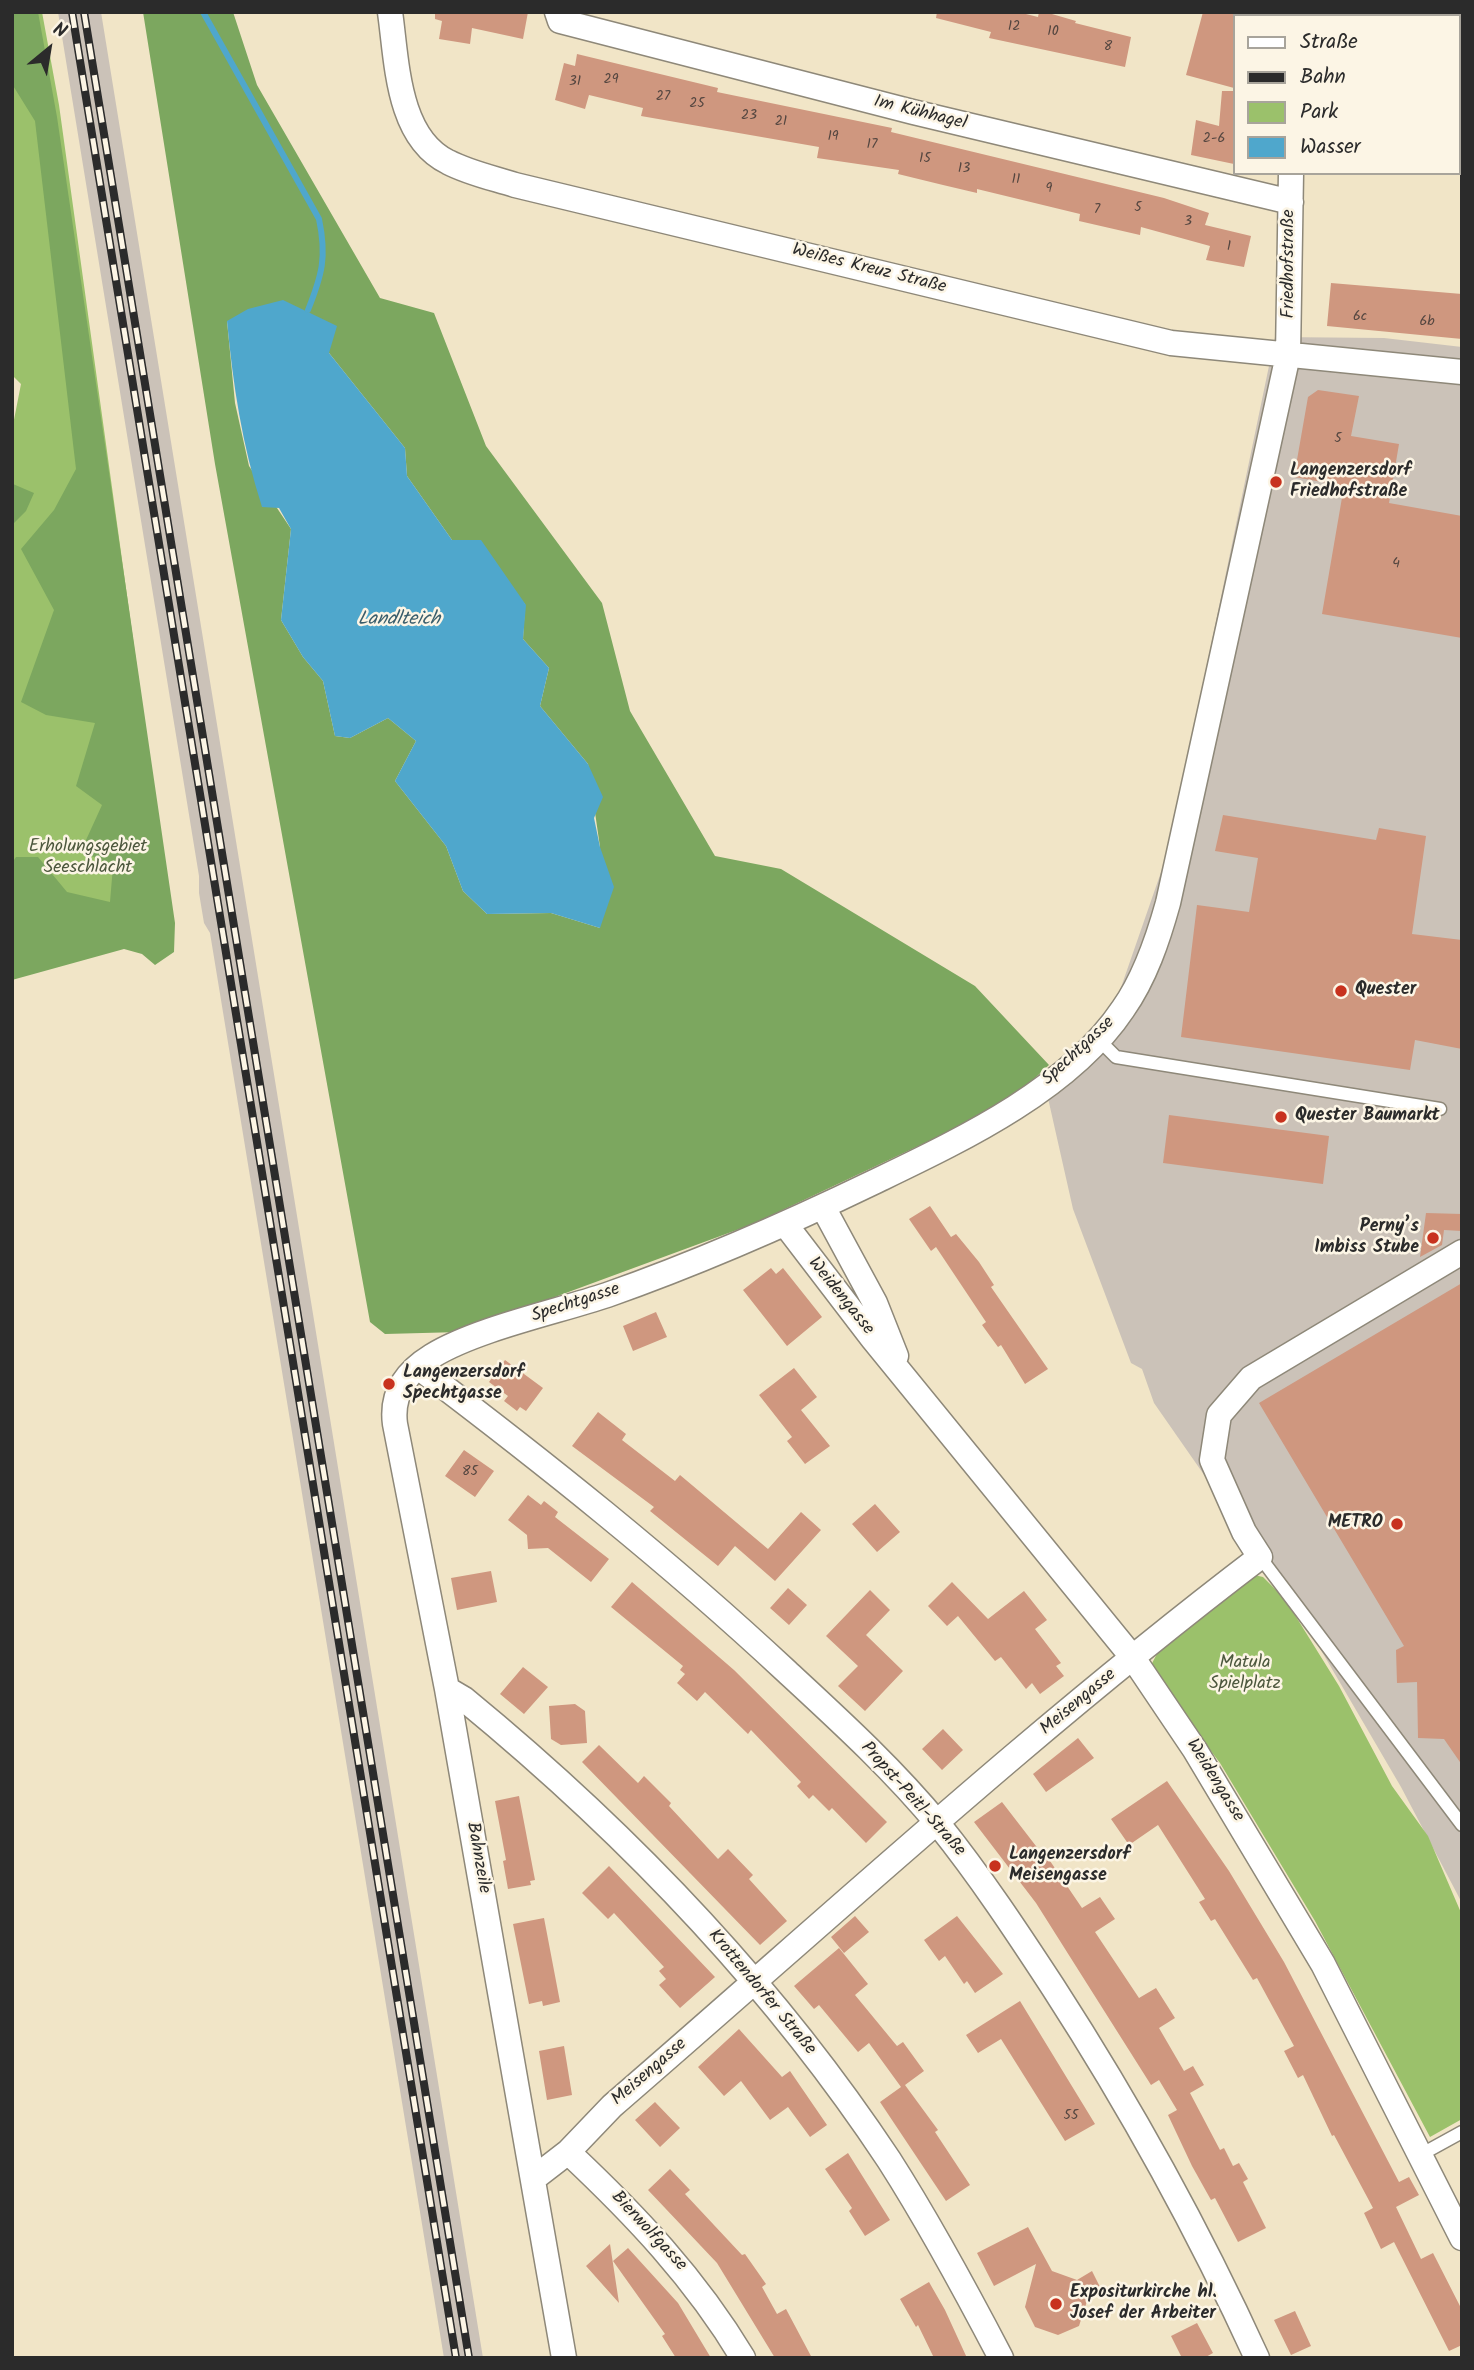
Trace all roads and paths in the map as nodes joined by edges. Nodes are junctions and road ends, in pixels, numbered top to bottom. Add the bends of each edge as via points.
1 (390, 12) edge
2 (557, 12) edge
3 (1291, 175) edge
4 (1291, 202) junction
5 (1288, 355) junction
6 (1462, 372) edge
7 (1098, 1039) junction
8 (1440, 1109) dead end
9 (823, 1207) junction
10 (785, 1224) junction
11 (1462, 1252) edge
12 (418, 1367) junction
13 (898, 1367) junction
14 (1260, 1558) junction
15 (1133, 1658) junction
16 (447, 1689) junction
17 (937, 1824) junction
18 (1462, 1825) edge
19 (755, 1982) junction
20 (1462, 2132) edge
21 (568, 2152) junction
22 (1422, 2154) junction
23 (533, 2179) junction
24 (1462, 2238) edge
25 (564, 2358) edge
26 (743, 2358) edge
27 (1001, 2358) edge
28 (1258, 2358) edge

1 - 5 street, Weißes Kreuz Straße via 403,100 421,139 446,162 515,185 1171,343
2 - 4 street, Im Kühhagel via 560,21 722,64
3 - 4 street, Friedhofstraße
4 - 5 street, Friedhofstraße
5 - 6 street, Weißes Kreuz Straße
5 - 7 street, Spechtgasse via 1164,917 1132,995
7 - 8 lane via 1116,1057
7 - 9 street, Spechtgasse via 1000,1117
9 - 10 street, Spechtgasse
9 - 13 street, Weidengasse via 891,1339
10 - 12 street, Spechtgasse via 639,1283 454,1345
10 - 13 street, Weidengasse
11 - 14 street via 1251,1378 1219,1415 1212,1460
12 - 16 street, Bahnzeile via 398,1389 394,1415
12 - 17 street, Propst-Peitl-Straße via 606,1511 671,1567 815,1698
13 - 15 street, Weidengasse
14 - 15 street, Meisengasse
14 - 18 lane
15 - 17 street, Meisengasse
15 - 22 street, Weidengasse via 1276,1881
16 - 19 street, Krottendorfer Straße via 572,1792
16 - 23 street, Bahnzeile
17 - 19 street, Meisengasse
17 - 28 street, Propst-Peitl-Straße via 1032,1956 1138,2122
19 - 21 street, Meisengasse via 602,2114
19 - 27 street, Krottendorfer Straße via 804,2041 888,2160
20 - 22 lane
21 - 23 street
21 - 26 street, Bierwolfgasse via 630,2209 681,2267
22 - 24 street, Weidengasse
23 - 25 street, Bahnzeile

